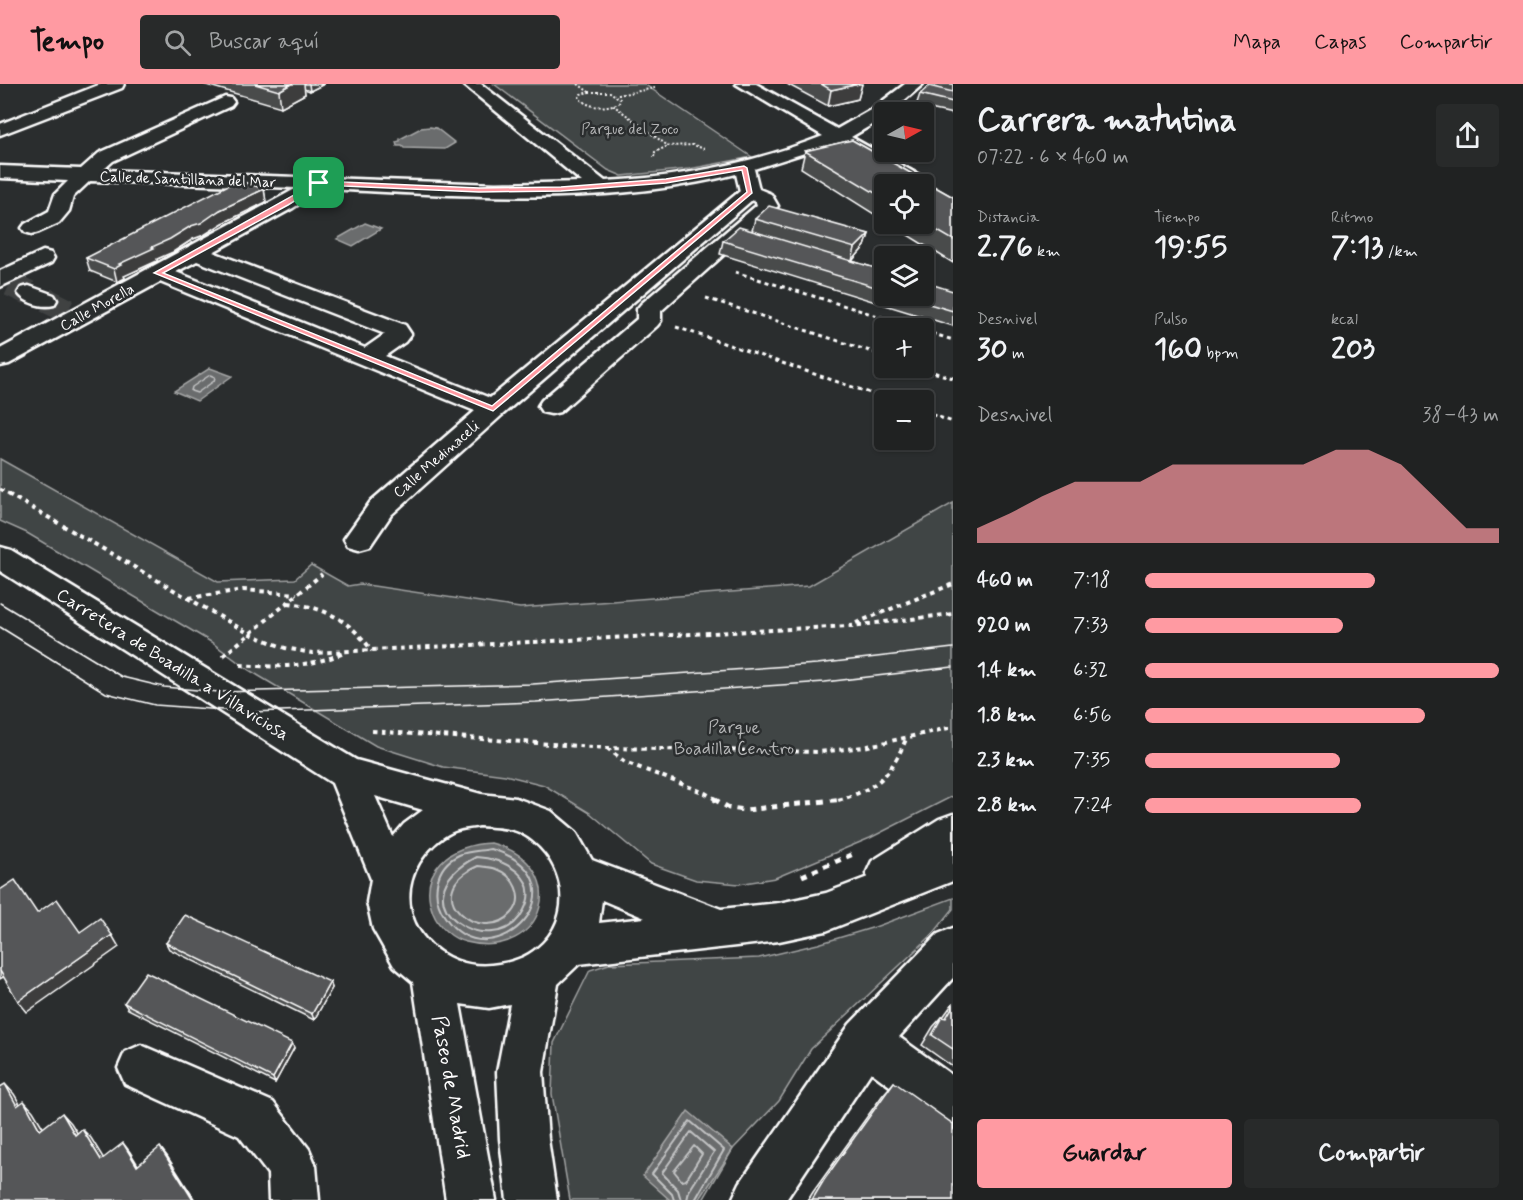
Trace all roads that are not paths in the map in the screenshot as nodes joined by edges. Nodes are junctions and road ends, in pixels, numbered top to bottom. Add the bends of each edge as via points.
1 (116, 84) edge
2 (471, 84) edge
3 (744, 84) edge
4 (912, 87) edge
5 (933, 94) edge
6 (225, 102) dead end
7 (0, 130) edge
8 (837, 137) junction
9 (744, 168) junction
10 (0, 172) edge
11 (28, 173) junction
12 (903, 174) edge
13 (86, 176) junction
14 (319, 183) junction
15 (0, 186) edge
16 (600, 187) junction
17 (750, 192) junction
18 (32, 228) dead end
19 (196, 253) junction
20 (43, 258) dead end
21 (158, 273) junction
22 (14, 286) edge
23 (367, 358) junction
24 (0, 359) edge
25 (551, 406) dead end
26 (493, 409) junction
27 (359, 539) dead end
28 (0, 557) edge
29 (346, 772) junction
30 (479, 810) junction
31 (953, 831) edge
32 (953, 863) edge
33 (579, 873) junction
34 (390, 876) junction
35 (826, 912) junction
36 (717, 927) junction
37 (953, 948) edge
38 (554, 960) junction
39 (433, 974) junction
40 (866, 1040) junction
41 (141, 1068) dead end
42 (953, 1105) edge
43 (294, 1200) edge
44 (471, 1200) edge
45 (532, 1200) edge
46 (757, 1200) edge

1 - 7 street
2 - 16 street
3 - 8 street
4 - 5 street
4 - 8 street, Calle de Santillana del Mar via 878,114
6 - 13 street, Calle de Santillana del Mar via 106,157
8 - 9 street, Calle de Santillana del Mar
8 - 12 street
9 - 16 street, Calle de Santillana del Mar via 693,178
9 - 17 street
10 - 11 street, Calle de Santillana del Mar
11 - 13 street, Calle de Santillana del Mar
11 - 15 street
13 - 14 street, Calle de Santillana del Mar
13 - 18 street via 65,194 59,214
14 - 16 street, Calle de Santillana del Mar via 479,190
14 - 19 street, Calle Morella
17 - 25 street via 764,198 768,206 649,309 649,321
17 - 26 street, Calle Medinaceli
19 - 21 street, Calle Morella
19 - 23 street via 397,330 396,337
20 - 22 street
21 - 23 street
21 - 24 street, Calle Morella via 74,313
23 - 26 street
26 - 27 street, Calle Medinaceli via 381,508
28 - 29 street, Carretera de Boadilla a Villaviciosa
29 - 30 street, Carretera de Boadilla a Villaviciosa
29 - 34 street
30 - 33 street via 511,813 536,822 568,852
30 - 34 street via 447,816 419,832 399,856
31 - 35 street
32 - 35 street
33 - 36 street
33 - 38 street via 583,897 580,923
34 - 39 street via 388,899 393,929 405,950
35 - 36 street via 779,922
36 - 38 street
37 - 40 street
38 - 39 street via 505,987 467,987
38 - 45 street via 529,1014 520,1072
39 - 44 street, Paseo de Madrid
40 - 42 street
40 - 46 street
41 - 43 street via 256,1119 292,1166

